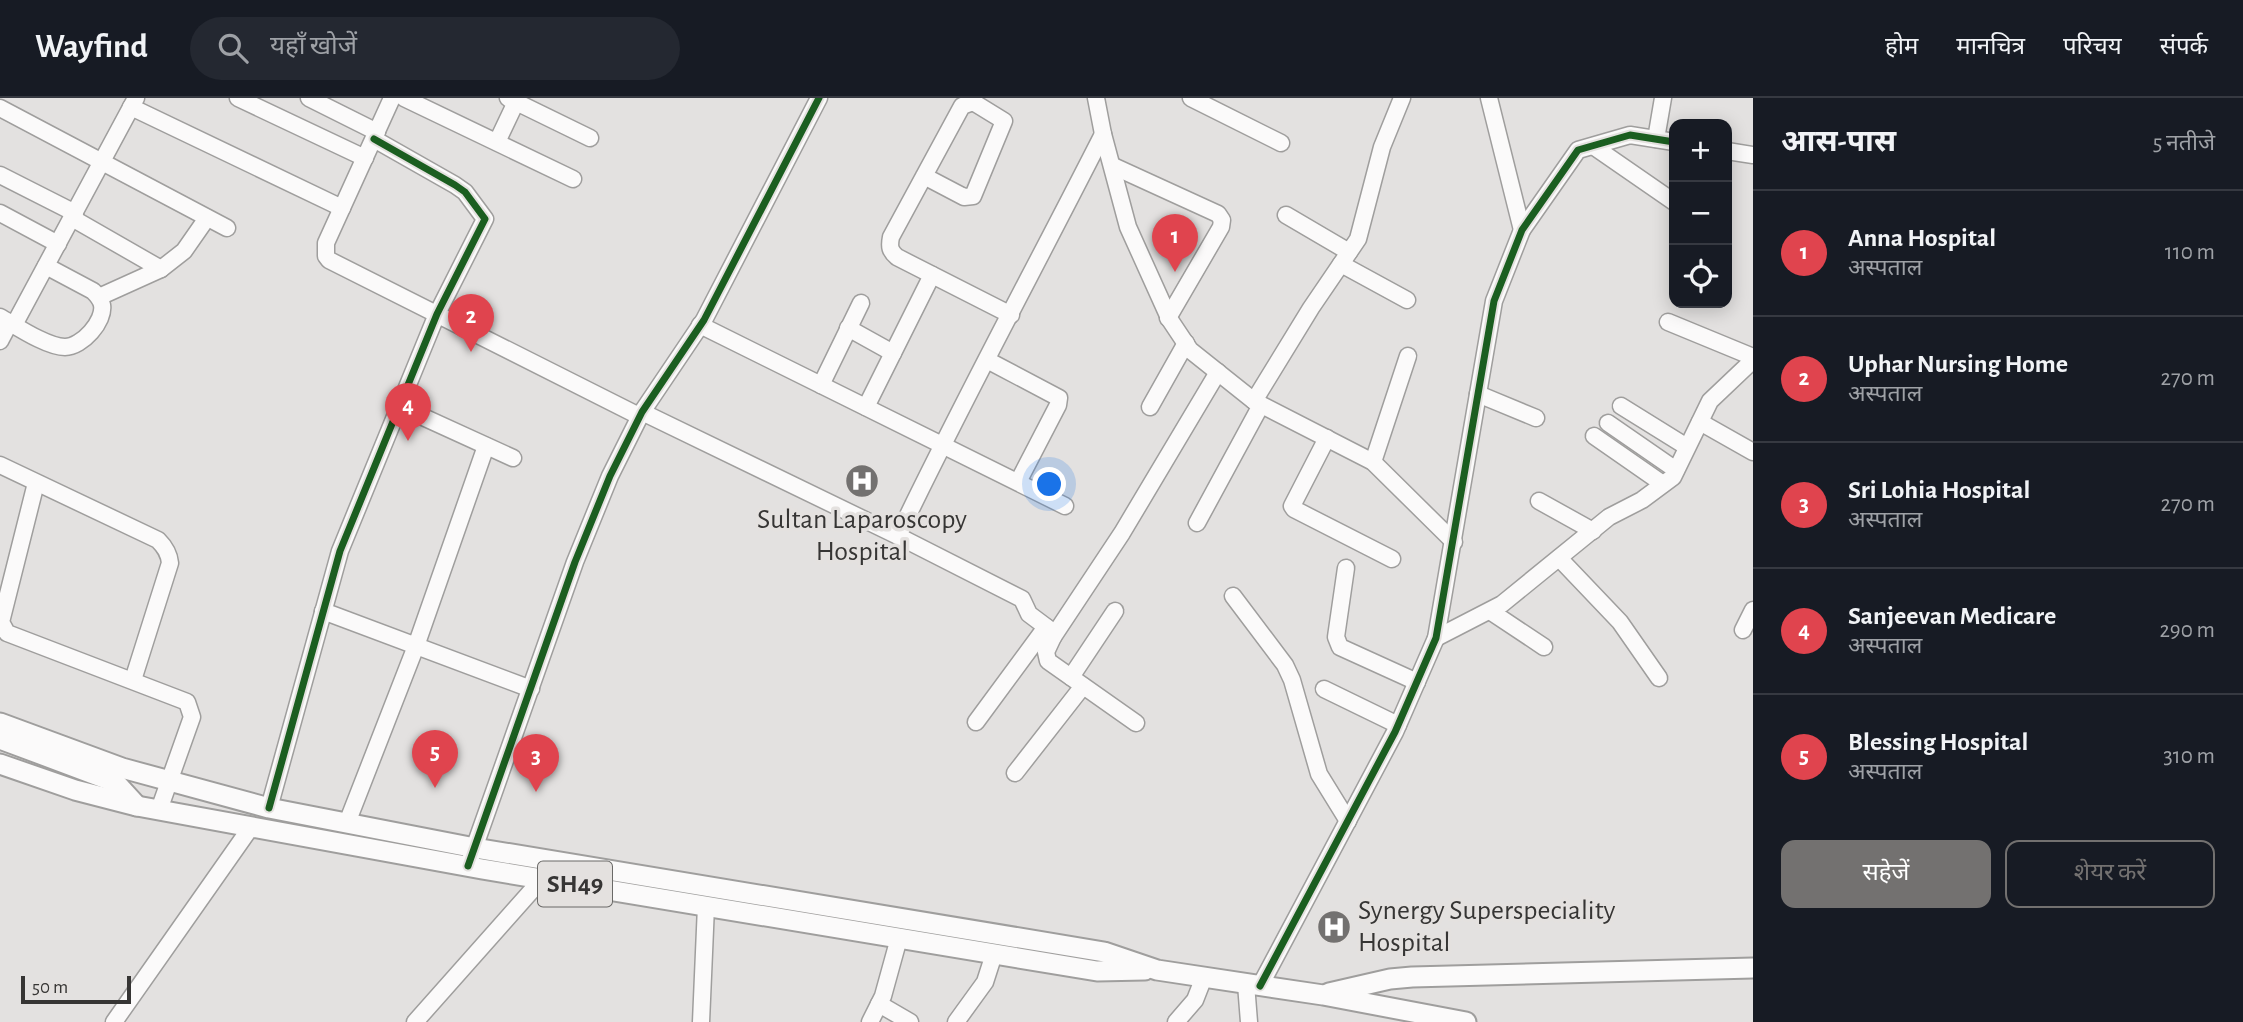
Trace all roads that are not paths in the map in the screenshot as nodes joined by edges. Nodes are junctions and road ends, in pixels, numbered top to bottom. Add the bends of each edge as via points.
1 (238, 98) edge
2 (309, 98) edge
3 (392, 98) edge
4 (404, 98) edge
5 (819, 98) edge
6 (1096, 98) edge
7 (1191, 98) edge
8 (1402, 98) edge
9 (1489, 98) edge
10 (1663, 98) edge
11 (515, 100) edge
12 (131, 101) edge
13 (4, 108) edge
14 (1103, 134) junction
15 (375, 135) junction
16 (590, 138) dead end
17 (1656, 139) junction
18 (1669, 141) edge
19 (497, 142) junction
20 (1281, 143) dead end
21 (1593, 146) junction
22 (1732, 152) edge
23 (1753, 155) edge
24 (365, 158) junction
25 (102, 163) junction
26 (1113, 166) junction
27 (0, 175) edge
28 (925, 176) junction
29 (573, 179) dead end
30 (1669, 199) edge
31 (342, 208) junction
32 (0, 213) edge
33 (73, 215) junction
34 (1286, 215) dead end
35 (207, 218) junction
36 (227, 228) dead end
37 (1522, 230) junction
38 (58, 244) junction
39 (1345, 258) junction
40 (46, 266) junction
41 (161, 269) junction
42 (932, 275) junction
43 (99, 297) junction
44 (1407, 300) dead end
45 (861, 303) dead end
46 (437, 314) junction
47 (1011, 315) junction
48 (1168, 317) junction
49 (8, 322) edge
50 (1668, 322) dead end
51 (700, 325) junction
52 (848, 328) junction
53 (0, 341) edge
54 (1186, 343) junction
55 (893, 353) junction
56 (1408, 356) dead end
57 (1753, 357) edge
58 (988, 360) junction
59 (1753, 363) edge
60 (1218, 372) junction
61 (821, 385) junction
62 (1478, 394) junction
63 (1258, 403) junction
64 (1620, 406) dead end
65 (399, 407) junction
66 (866, 407) junction
67 (1150, 407) dead end
68 (640, 414) junction
69 (1536, 418) dead end
70 (1700, 422) junction
71 (1608, 423) dead end
72 (1594, 436) dead end
73 (1327, 438) junction
74 (942, 445) junction
75 (486, 446) junction
76 (1687, 447) junction
77 (1753, 452) edge
78 (513, 458) dead end
79 (1373, 462) junction
80 (0, 466) edge
81 (1676, 470) junction
82 (1018, 482) junction
83 (36, 483) junction
84 (1663, 484) junction
85 (1539, 500) dead end
86 (1065, 506) dead end
87 (1197, 523) dead end
88 (1593, 531) junction
89 (898, 536) junction
90 (1454, 542) junction
91 (1559, 558) junction
92 (1392, 559) dead end
93 (1346, 568) dead end
94 (1233, 596) dead end
95 (323, 611) junction
96 (1115, 611) dead end
97 (1490, 611) junction
98 (1753, 611) edge
99 (1743, 630) dead end
100 (1049, 632) junction
101 (1436, 638) junction
102 (416, 646) junction
103 (1544, 647) dead end
104 (1659, 678) dead end
105 (133, 680) junction
106 (1077, 682) junction
107 (1417, 682) junction
108 (531, 689) junction
109 (1324, 689) dead end
110 (976, 722) dead end
111 (0, 723) edge
112 (1136, 723) dead end
113 (1398, 725) junction
114 (0, 739) edge
115 (0, 764) edge
116 (1015, 773) dead end
117 (143, 774) junction
118 (107, 779) junction
119 (170, 781) junction
120 (137, 806) junction
121 (269, 808) junction
122 (159, 810) junction
123 (1348, 821) junction
124 (347, 823) junction
125 (251, 827) junction
126 (471, 857) junction
127 (542, 878) junction
128 (706, 906) junction
129 (899, 938) junction
130 (993, 954) junction
131 (1753, 968) edge
132 (1157, 970) junction
133 (1204, 977) junction
134 (1253, 985) junction
135 (1323, 995) junction
136 (879, 1004) junction
137 (114, 1022) edge
138 (415, 1022) edge
139 (701, 1022) edge
140 (870, 1022) edge
141 (910, 1022) edge
142 (956, 1022) edge
143 (1176, 1022) edge
144 (1249, 1022) edge
145 (1465, 1022) edge

1 - 24 street
2 - 15 street
3 - 15 street
4 - 19 street
5 - 51 street
6 - 14 street
7 - 20 street
8 - 39 street via 1382,147 1358,239
9 - 37 street
10 - 17 street
11 - 16 street
11 - 19 street
12 - 25 street
12 - 31 street
13 - 25 street
14 - 26 street
14 - 47 street
15 - 24 street
15 - 46 street via 465,192 483,214 484,223
17 - 18 street
17 - 21 street via 1630,135
19 - 29 street
21 - 30 street
21 - 37 street via 1578,150
22 - 23 street
24 - 31 street
25 - 33 street
25 - 35 street
26 - 48 street via 1128,227
26 - 48 street via 1218,214 1222,220
27 - 33 street
28 - 28 street via 967,102 1004,121 973,196 964,197
28 - 42 street via 890,244 897,257
31 - 46 street via 325,250 330,260
32 - 38 street
33 - 38 street
33 - 41 street
34 - 39 street
35 - 36 street
35 - 41 street via 184,251
37 - 62 street via 1494,301
38 - 40 street
39 - 44 street
39 - 63 street
40 - 43 street
40 - 49 street
41 - 43 street
42 - 47 street
42 - 55 street
43 - 49 street via 102,312 90,334 76,345 52,344
45 - 52 street
46 - 65 street
46 - 68 street
47 - 58 street
48 - 54 street
49 - 53 street
50 - 57 street
51 - 61 street
51 - 68 street
52 - 55 street
52 - 61 street
54 - 60 street
54 - 67 street
55 - 66 street
56 - 79 street
58 - 74 street
58 - 82 street via 1059,398
59 - 70 street via 1710,401
60 - 63 street
60 - 100 street via 1122,533
61 - 66 street
62 - 69 street
62 - 90 street
63 - 73 street
63 - 87 street
64 - 76 street
65 - 75 street
65 - 95 street via 340,551
66 - 74 street
68 - 89 street
68 - 108 street via 585,537
70 - 76 street
70 - 77 street
71 - 81 street
72 - 84 street
73 - 79 street
73 - 92 street via 1294,509
74 - 82 street
74 - 89 street
75 - 78 street
75 - 102 street
76 - 81 street
79 - 90 street
80 - 83 street
81 - 84 street
82 - 86 street
83 - 105 street via 158,540 170,555
83 - 105 street via 3,628
84 - 88 street
85 - 88 street
88 - 91 street
89 - 100 street via 1022,599 1029,614
90 - 101 street
91 - 97 street
91 - 104 street via 1620,621
93 - 107 street via 1337,643
94 - 123 street via 1285,664 1319,775
95 - 102 street
95 - 121 street
96 - 106 street
97 - 101 street
97 - 103 street
98 - 99 street
100 - 106 street via 1045,657
100 - 110 street
101 - 107 street
102 - 108 street
102 - 124 street
105 - 119 street via 181,698 190,707 192,717
106 - 112 street
106 - 116 street
107 - 113 street
108 - 126 street
109 - 113 street
111 - 117 main road, SH49
113 - 123 street
114 - 118 main road
115 - 120 main road, SH49
117 - 118 main road
117 - 119 main road, SH49
118 - 120 main road
119 - 121 main road, SH49
119 - 122 street
120 - 122 main road, SH49
121 - 124 main road, SH49
122 - 125 main road, SH49
123 - 134 street
124 - 126 main road, SH49
125 - 126 main road, SH49
125 - 137 street
126 - 127 main road, SH49
126 - 132 main road, SH49 via 1104,952
127 - 128 main road, SH49
127 - 138 street
128 - 129 main road, SH49
128 - 139 street
129 - 130 main road, SH49
129 - 136 street
130 - 132 main road, SH49 via 1097,971
130 - 142 street via 985,982
131 - 135 main road via 1412,976
132 - 133 main road, SH49
133 - 134 main road, SH49
133 - 143 street via 1195,1000
134 - 135 main road, SH49
134 - 144 street
135 - 145 main road, SH49
136 - 140 street
136 - 141 street

